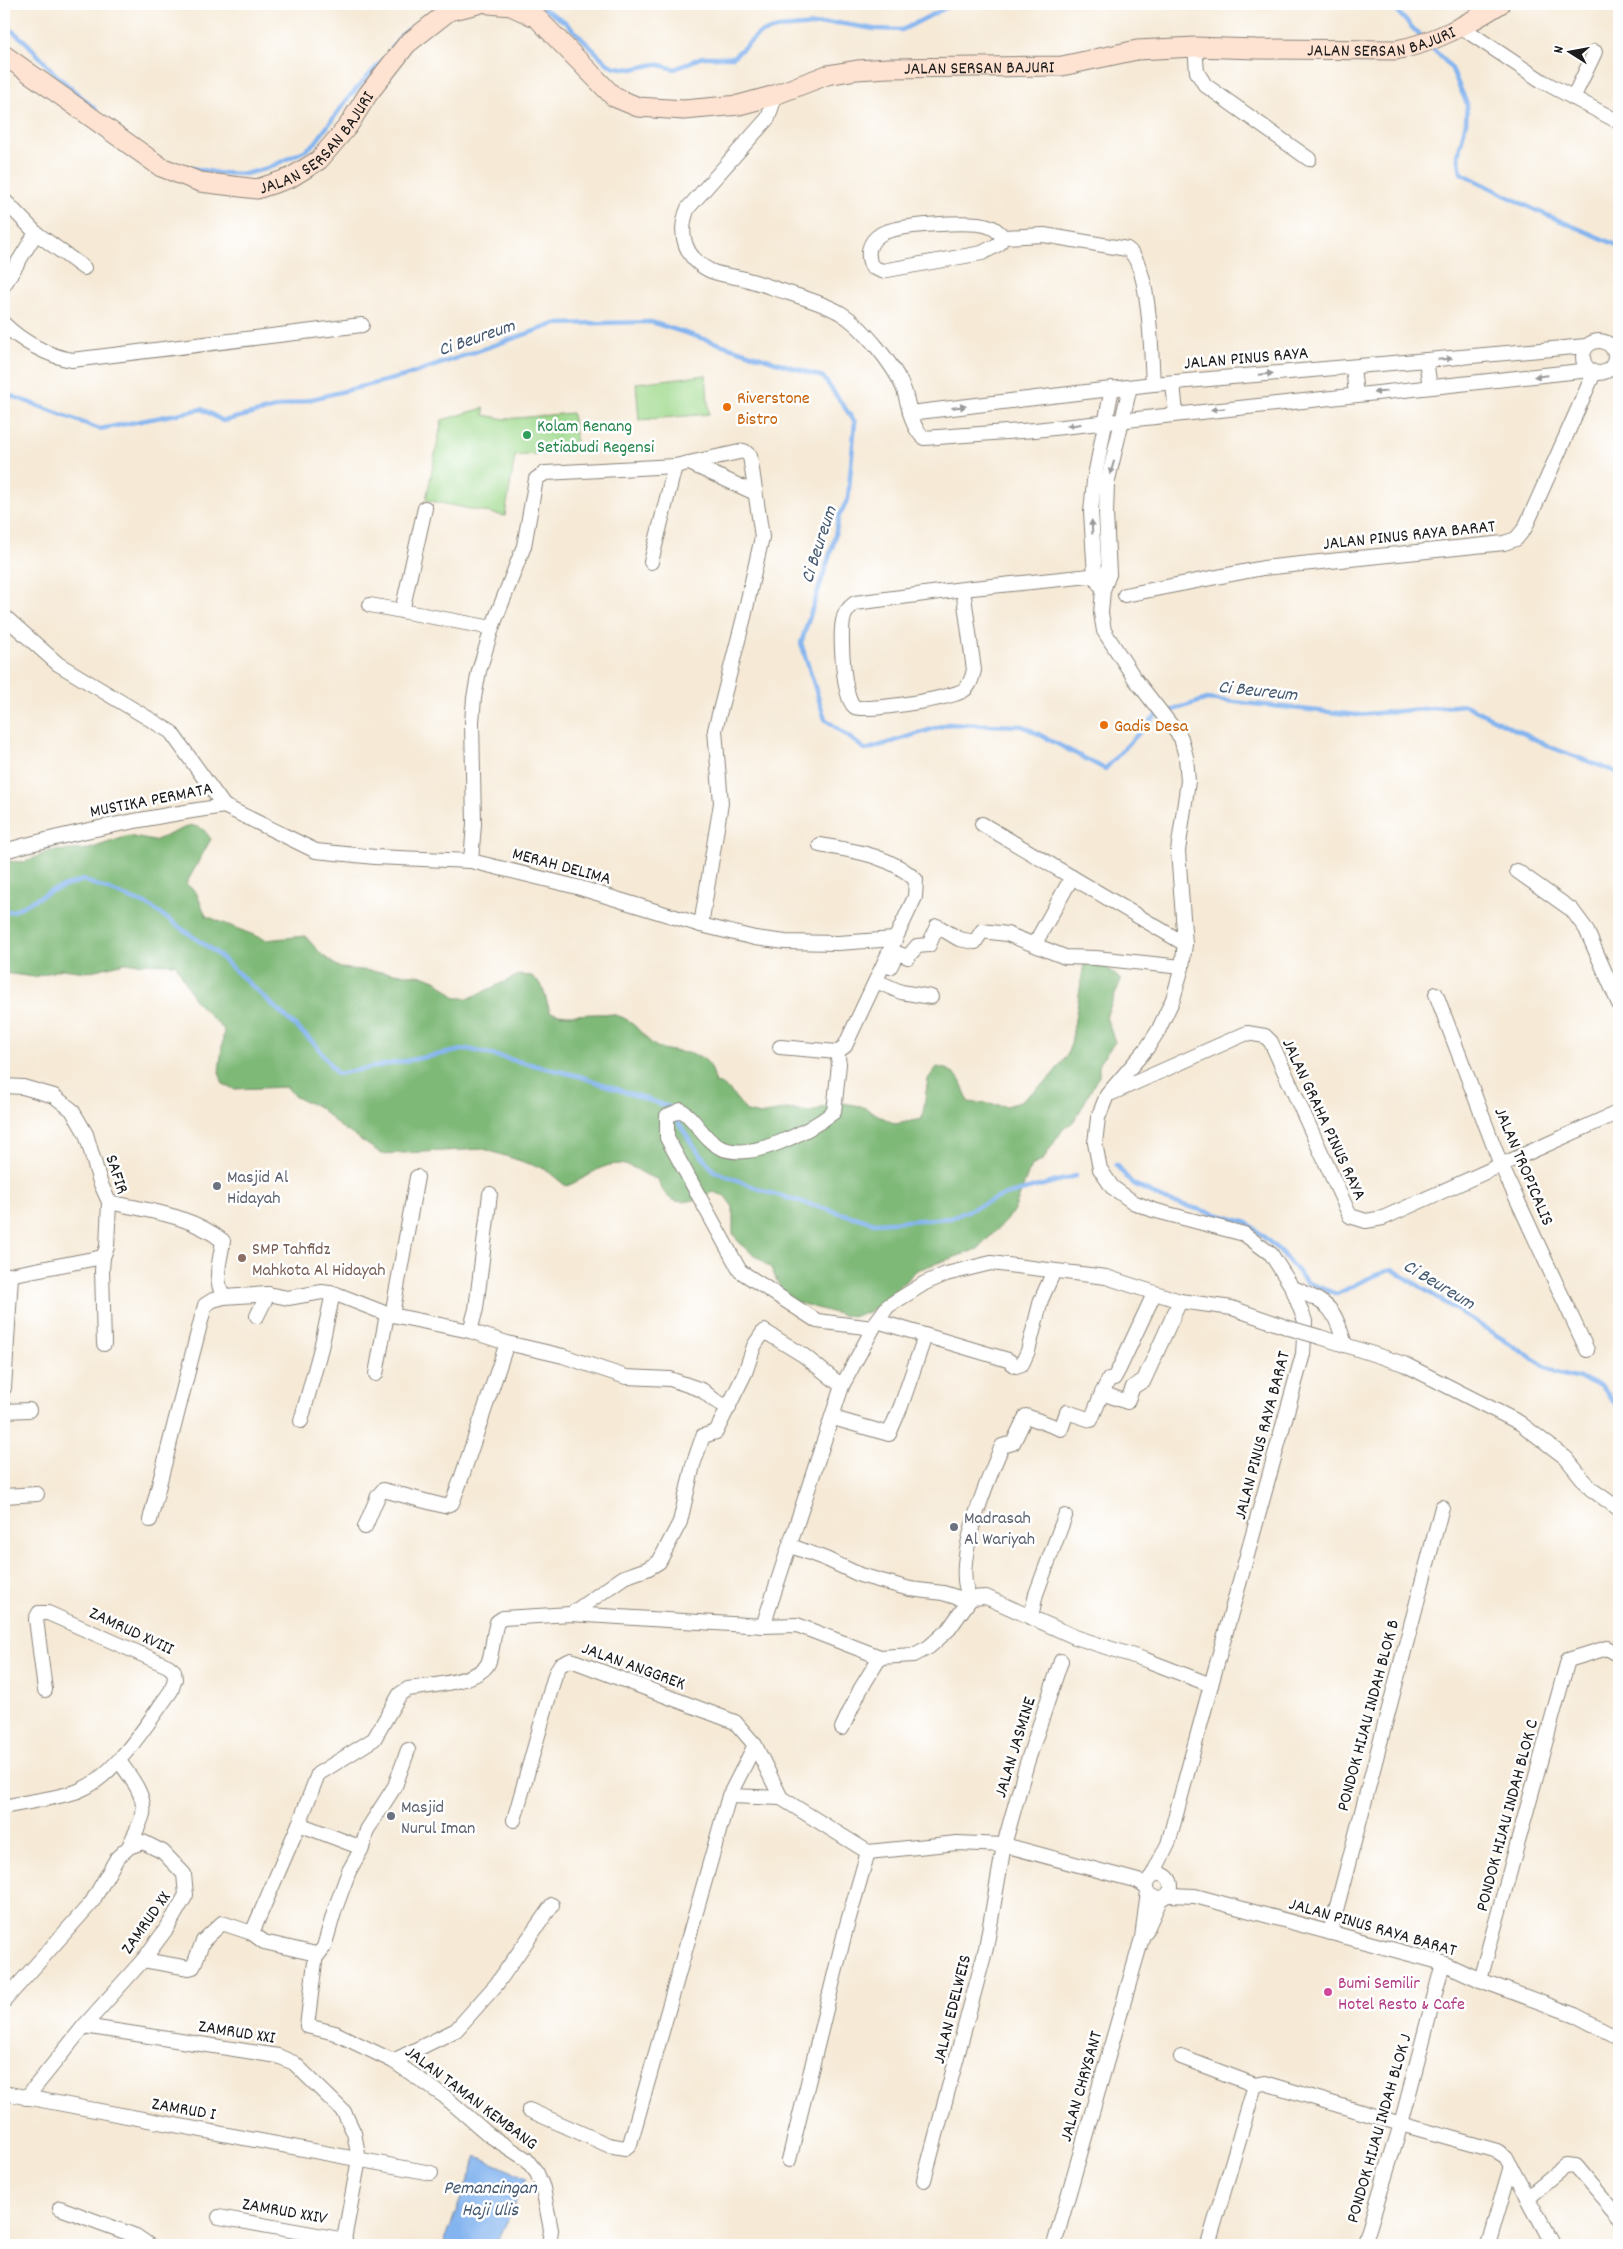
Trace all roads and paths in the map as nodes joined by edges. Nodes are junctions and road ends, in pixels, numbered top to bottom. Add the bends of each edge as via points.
1 (478, 4) edge
2 (489, 4) edge
3 (1495, 5) edge
4 (1461, 27) junction
5 (1195, 47) junction
6 (1595, 52) dead end
7 (4, 55) edge
8 (772, 96) junction
9 (1573, 98) junction
10 (1619, 122) edge
11 (1309, 158) dead end
12 (4, 200) edge
13 (36, 233) junction
14 (1003, 237) junction
15 (84, 268) dead end
16 (4, 285) edge
17 (4, 324) edge
18 (362, 325) dead end
19 (1619, 337) edge
20 (1606, 342) junction
21 (1586, 346) junction
22 (1426, 360) junction
23 (1616, 364) edge
24 (1353, 367) junction
25 (1592, 372) junction
26 (1173, 383) junction
27 (1153, 384) junction
28 (1130, 387) junction
29 (1430, 387) junction
30 (1112, 388) junction
31 (1356, 395) junction
32 (910, 413) junction
33 (1176, 414) junction
34 (1123, 419) junction
35 (1105, 421) junction
36 (689, 463) junction
37 (675, 466) junction
38 (756, 493) junction
39 (425, 508) dead end
40 (651, 562) dead end
41 (1102, 575) junction
42 (962, 589) junction
43 (1125, 595) dead end
44 (370, 605) dead end
45 (402, 612) junction
46 (4, 616) edge
47 (492, 628) junction
48 (224, 806) junction
49 (982, 824) dead end
50 (820, 845) dead end
51 (4, 851) edge
52 (471, 861) junction
53 (1517, 871) dead end
54 (1072, 877) junction
55 (701, 925) junction
56 (1038, 938) dead end
57 (895, 939) junction
58 (1185, 944) junction
59 (1182, 967) junction
60 (879, 982) junction
61 (1436, 994) dead end
62 (930, 997) dead end
63 (1619, 1004) edge
64 (780, 1047) dead end
65 (836, 1052) junction
66 (4, 1086) edge
67 (1107, 1096) junction
68 (1619, 1112) edge
69 (1501, 1165) junction
70 (417, 1177) dead end
71 (490, 1194) dead end
72 (109, 1202) junction
73 (103, 1257) junction
74 (1054, 1271) junction
75 (7, 1276) edge
76 (1292, 1287) junction
77 (333, 1293) junction
78 (268, 1294) junction
79 (1154, 1294) junction
80 (224, 1297) junction
81 (1180, 1301) junction
82 (390, 1315) junction
83 (258, 1316) dead end
84 (875, 1325) junction
85 (470, 1331) junction
86 (925, 1336) junction
87 (507, 1343) junction
88 (104, 1344) dead end
89 (1346, 1345) junction
90 (1587, 1350) dead end
91 (376, 1374) dead end
92 (842, 1386) junction
93 (4, 1388) edge
94 (1102, 1393) junction
95 (729, 1408) junction
96 (29, 1410) dead end
97 (4, 1411) edge
98 (833, 1418) junction
99 (301, 1421) dead end
100 (37, 1494) dead end
101 (4, 1496) edge
102 (1442, 1507) dead end
103 (1619, 1509) edge
104 (1065, 1516) dead end
105 (150, 1520) dead end
106 (365, 1526) dead end
107 (791, 1546) junction
108 (970, 1600) junction
109 (571, 1614) junction
110 (1031, 1617) junction
111 (763, 1626) junction
112 (1619, 1654) edge
113 (880, 1657) junction
114 (1061, 1661) dead end
115 (1211, 1685) junction
116 (45, 1690) dead end
117 (842, 1728) dead end
118 (755, 1745) junction
119 (408, 1750) dead end
120 (119, 1761) junction
121 (729, 1796) junction
122 (781, 1798) junction
123 (4, 1807) edge
124 (514, 1820) dead end
125 (299, 1824) junction
126 (1168, 1844) junction
127 (1004, 1845) junction
128 (129, 1847) junction
129 (362, 1848) junction
130 (868, 1852) junction
131 (1147, 1883) junction
132 (1167, 1888) junction
133 (552, 1905) dead end
134 (1330, 1932) junction
135 (252, 1933) junction
136 (1142, 1938) junction
137 (317, 1956) junction
138 (143, 1960) junction
139 (1443, 1963) junction
140 (1480, 1980) junction
141 (4, 2001) edge
142 (84, 2026) junction
143 (1619, 2038) edge
144 (1181, 2057) dead end
145 (393, 2061) junction
146 (1255, 2085) junction
147 (4, 2093) edge
148 (26, 2098) junction
149 (528, 2110) dead end
150 (1401, 2124) junction
151 (359, 2159) junction
152 (789, 2160) dead end
153 (1511, 2166) junction
154 (431, 2173) dead end
155 (924, 2180) dead end
156 (1527, 2197) junction
157 (60, 2208) dead end
158 (219, 2217) dead end
159 (1619, 2218) edge
160 (344, 2243) edge
161 (146, 2244) edge
162 (549, 2245) edge
163 (1054, 2245) edge
164 (1208, 2245) edge
165 (1364, 2245) edge
166 (1488, 2245) edge
167 (1553, 2245) edge

1 - 7 main road, JALAN SERSAN BAJURI via 449,11 407,44 320,160 290,178 257,189 200,182 161,167
2 - 8 main road, JALAN SERSAN BAJURI via 511,6 537,18 614,97 638,107 684,110 739,104
3 - 4 main road, JALAN SERSAN BAJURI
4 - 5 main road, JALAN SERSAN BAJURI via 1417,46 1396,50
4 - 9 street
5 - 8 main road, JALAN SERSAN BAJURI via 1137,50 1062,66 888,68 842,72
5 - 11 street via 1197,72 1205,85
6 - 9 street
8 - 32 street via 768,118 688,208 683,226 687,249 711,271 752,281 842,314 868,335 881,351 904,388
9 - 10 street
12 - 13 street
13 - 15 street
13 - 16 street
14 - 14 street via 999,244 982,253 882,271 872,268 868,260 871,242 881,234 897,230 968,223 989,226
14 - 27 street via 1044,235 1132,252 1146,292
17 - 18 street via 46,353 72,360
19 - 20 street, JALAN PINUS RAYA
20 - 21 street, JALAN PINUS RAYA via 1595,341
20 - 23 street via 1614,352
22 -> 21 street, JALAN PINUS RAYA
21 - 25 street via 1583,362
22 - 24 street, JALAN PINUS RAYA
22 - 29 street
23 - 25 street via 1604,372
26 -> 24 street, JALAN PINUS RAYA
24 - 31 street
25 -> 29 street
25 - 43 street, JALAN PINUS RAYA BARAT via 1525,528 1516,539 1504,543 1263,568
26 - 27 street, JALAN PINUS RAYA
26 - 33 street
27 - 28 street, JALAN PINUS RAYA
28 - 30 street, JALAN PINUS RAYA
28 - 34 street, JALAN PINUS RAYA BARAT
29 -> 31 street
32 -> 30 street, JALAN PINUS RAYA
30 - 35 street, JALAN PINUS RAYA BARAT
31 -> 33 street
35 -> 32 street via 930,439 918,433
33 - 34 street
34 - 35 street
34 -> 41 street, JALAN PINUS RAYA BARAT via 1108,484
41 -> 35 street, JALAN PINUS RAYA BARAT via 1091,512
36 - 37 street
36 - 38 street
36 - 38 street via 746,451 750,456
37 - 40 street
37 - 47 street via 545,472 539,475 524,546
38 - 55 street via 762,537 714,730 721,803
39 - 45 street
41 - 42 street
41 - 58 street, JALAN PINUS RAYA BARAT via 1104,631 1135,679 1181,738 1186,757 1188,781 1178,852
42 - 42 street via 855,603 848,609 842,630 847,692 855,707 905,704 965,690 972,681 974,670
44 - 45 street
45 - 47 street
46 - 48 street, MUSTIKA PERMATA via 58,664 165,727 178,740
47 - 52 street via 474,698
48 - 51 street, MUSTIKA PERMATA via 151,817
48 - 52 street, MERAH DELIMA via 316,850 375,857
49 - 54 street
50 - 57 street via 885,859 916,880 915,897
52 - 55 street, MERAH DELIMA via 577,887
53 - 63 street via 1572,910 1586,929
54 - 56 street
54 - 58 street
55 - 57 street, MERAH DELIMA via 784,942
57 - 60 street
58 - 59 street, JALAN PINUS RAYA BARAT
59 - 60 street via 1065,957 1007,934 982,931 975,942 959,939 938,926 929,945 917,946 908,957 897,953
59 - 67 street, JALAN PINUS RAYA BARAT via 1173,999 1158,1032
60 - 62 street via 901,992
60 - 65 street via 845,1046
61 - 69 street, JALAN TROPICALIS
64 - 65 street
65 - 84 street via 839,1064 834,1112 775,1145 757,1150 721,1148 703,1135 692,1117 681,1110 667,1116 667,1138 740,1271 817,1321
66 - 72 street, SAFIR via 23,1087 54,1096 72,1110 86,1134
67 - 69 street, JALAN GRAHA PINUS RAYA via 1247,1033 1256,1033 1266,1036 1271,1042 1353,1218 1374,1221
67 - 76 street, JALAN PINUS RAYA BARAT via 1096,1126 1095,1143 1100,1169 1112,1187 1133,1202 1153,1210 1244,1234 1271,1254
68 - 69 street, JALAN GRAHA PINUS RAYA
69 - 90 street, JALAN TROPICALIS
70 - 82 street
71 - 85 street via 476,1309
72 - 73 street, SAFIR via 107,1247
72 - 80 street via 192,1221 217,1236 223,1241 218,1287
73 - 75 street
73 - 88 street, SAFIR
74 - 79 street via 1106,1277
74 - 84 street via 991,1263 946,1274 888,1306
74 - 86 street via 1041,1300 1022,1364 1016,1366 1008,1360
75 - 93 street
76 - 89 street via 1326,1303 1338,1322
76 - 115 street, JALAN PINUS RAYA BARAT via 1305,1321 1303,1354
77 - 78 street via 288,1298
77 - 82 street
77 - 99 street via 322,1348
78 - 80 street
78 - 83 street
79 - 81 street
79 - 94 street via 1119,1369
80 - 105 street via 205,1305
81 - 89 street, bridge via 1232,1308
81 - 94 street via 1144,1380 1133,1387 1127,1402
82 - 85 street
82 - 91 street
84 - 86 street
84 - 92 street
85 - 87 street
86 - 98 street via 889,1434
87 - 95 street via 564,1356 626,1377 670,1379 702,1390
87 - 106 street via 452,1503 442,1506 383,1490
89 - 103 street via 1404,1364 1520,1423 1566,1458 1591,1489
92 - 95 street via 803,1355 764,1331 754,1346
92 - 98 street
94 - 108 street via 1092,1420 1067,1412 1061,1429 1057,1429 1026,1416 1013,1443 1002,1446 982,1494 964,1558 966,1591
95 - 109 street via 716,1432 702,1436 680,1522 659,1562 624,1578
96 - 97 street
98 - 107 street
100 - 101 street
102 - 134 street, PONDOK HIJAU INDAH BLOK B
104 - 110 street via 1036,1594
107 - 108 street via 868,1578
107 - 111 street
108 - 110 street via 986,1597
108 - 113 street via 949,1629 929,1647 914,1655
109 - 111 street
109 - 125 street via 503,1618 497,1622 489,1662 484,1670 473,1677 408,1689 400,1694 374,1739 318,1774
110 - 115 street via 1075,1637
111 - 113 street via 797,1625
112 - 140 street, PONDOK HIJAU INDAH BLOK C via 1607,1648 1568,1660
113 - 117 street
114 - 127 street, JALAN JASMINE
115 - 126 street, JALAN PINUS RAYA BARAT
116 - 120 street, ZAMRUD XVIII via 36,1619 39,1613 48,1613 174,1671 171,1691
118 - 121 street
118 - 122 street, JALAN ANGGREK
118 - 124 street, JALAN ANGGREK via 735,1722 571,1660 560,1665 555,1675
119 - 129 street via 399,1777 367,1830
120 - 123 street, ZAMRUD XVIII via 78,1791
120 - 128 street via 142,1798 143,1814
121 - 122 street
121 - 149 street via 630,2144 625,2148 608,2145
122 - 130 street
125 - 129 street
125 - 135 street
126 - 131 street, JALAN PINUS RAYA BARAT
126 - 132 street
127 - 130 street via 957,1843
127 - 131 street
127 - 155 street, JALAN EDELWEIS via 986,1948
128 - 138 street, ZAMRUD XX via 143,1842 164,1852 184,1874 186,1895
128 - 141 street via 118,1858 92,1902
129 - 137 street via 349,1872 324,1947
130 - 152 street
131 - 132 street via 1160,1874
131 - 132 street, JALAN PINUS RAYA BARAT via 1154,1897
131 - 136 street, JALAN CHRYSANT
132 - 134 street, JALAN PINUS RAYA BARAT
132 - 136 street, JALAN CHRYSANT
133 - 145 street via 496,1985 456,2030
134 - 139 street, JALAN PINUS RAYA BARAT
135 - 137 street via 264,1942
135 - 138 street via 221,1923 203,1941 193,1967 189,1968
136 - 163 street, JALAN CHRYSANT
137 - 145 street, JALAN TAMAN KEMBANG via 307,2026 335,2033
138 - 142 street, ZAMRUD XX
139 - 140 street, JALAN PINUS RAYA BARAT
139 - 150 street, PONDOK HIJAU INDAH BLOK J
140 - 143 street, JALAN PINUS RAYA BARAT via 1575,2015
142 - 148 street, ZAMRUD XX
142 - 151 street, ZAMRUD XXI via 288,2059 348,2118
144 - 146 street
145 - 162 street, JALAN TAMAN KEMBANG via 444,2096 489,2135 532,2166 543,2188 548,2211
146 - 150 street via 1265,2083
146 - 164 street
147 - 148 street, ZAMRUD I
148 - 151 street, ZAMRUD I
150 - 153 street via 1497,2151
150 - 165 street, PONDOK HIJAU INDAH BLOK J
151 - 154 street, ZAMRUD I
151 - 160 street
153 - 156 street
153 - 166 street
156 - 159 street via 1571,2164
156 - 167 street
157 - 161 street via 136,2236
158 - 160 street, ZAMRUD XXIV

